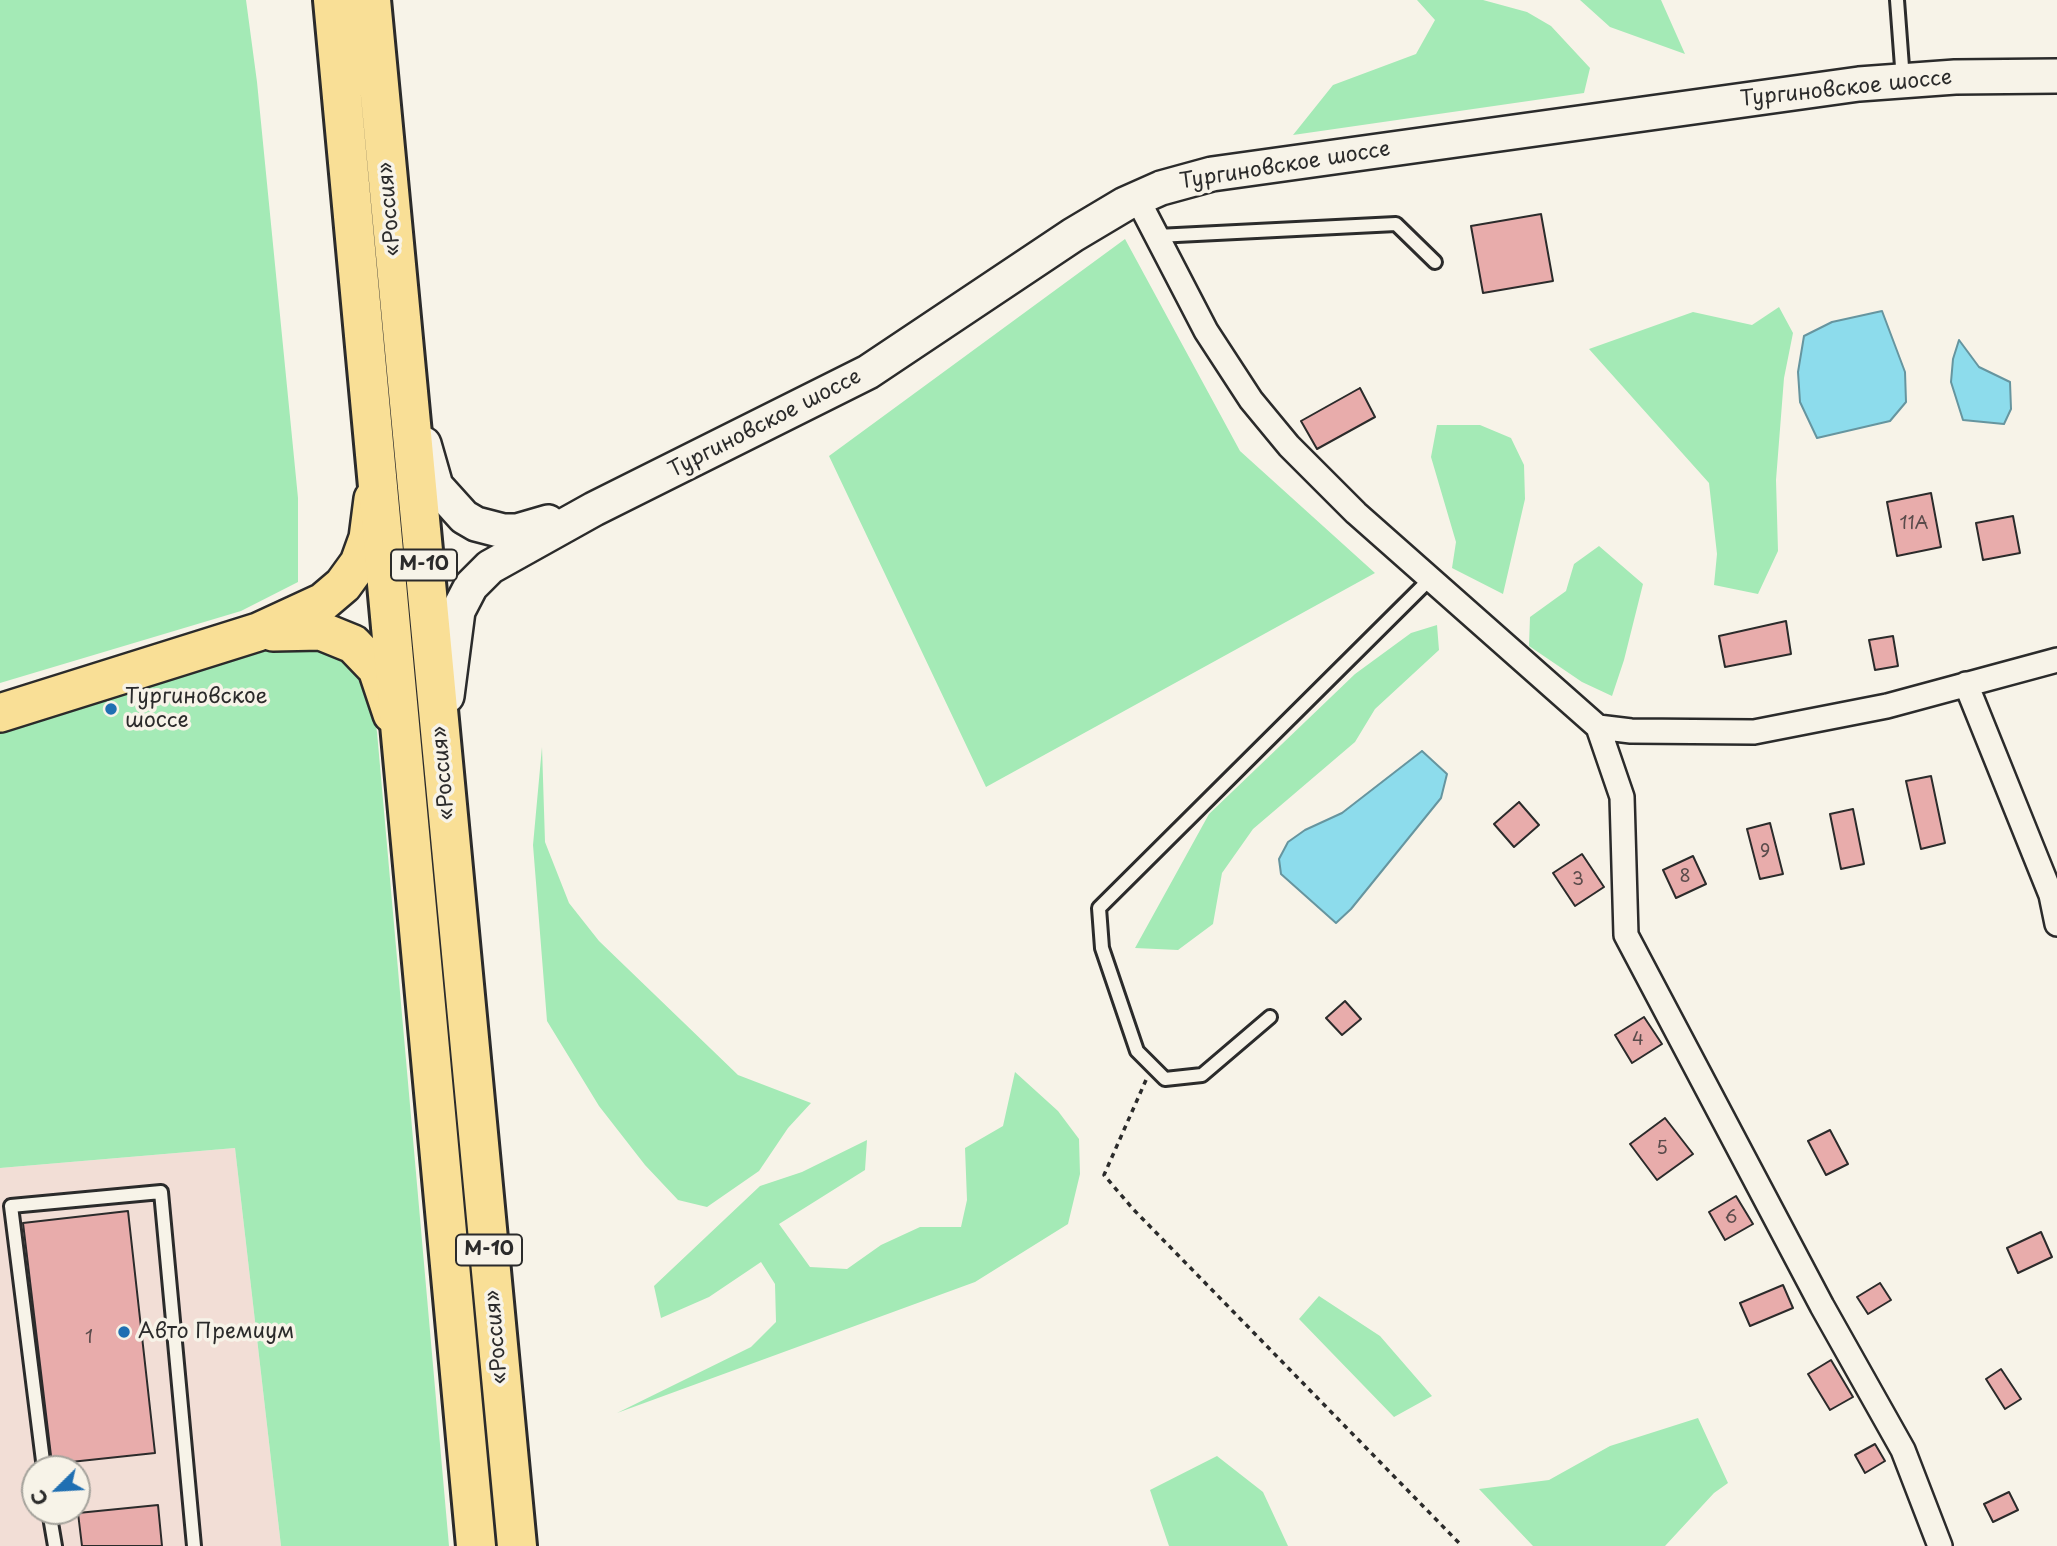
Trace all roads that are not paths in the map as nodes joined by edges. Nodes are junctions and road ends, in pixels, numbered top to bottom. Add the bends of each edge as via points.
1 (333, 0) edge
2 (371, 0) edge
3 (1897, 0) edge
4 (2057, 76) edge
5 (1903, 80) junction
6 (1137, 198) junction
7 (1157, 236) junction
8 (1435, 262) dead end
9 (407, 383) junction
10 (377, 467) junction
11 (594, 509) junction
12 (1430, 579) junction
13 (258, 632) junction
14 (2057, 660) edge
15 (1966, 684) junction
16 (0, 713) edge
17 (1598, 727) junction
18 (442, 748) junction
19 (403, 751) junction
20 (2057, 924) edge
21 (1269, 1017) dead end
22 (42, 1455) edge
23 (51, 1525) edge
24 (55, 1546) edge
25 (194, 1546) edge
26 (476, 1546) edge
27 (517, 1546) edge
28 (1940, 1546) edge

1 - 10 highway, «Россия» / М-10
2 - 9 highway, «Россия» / М-10
3 - 5 lane
4 - 5 main road, Тургиновское шоссе
5 - 6 main road, Тургиновское шоссе via 1212,174
6 - 7 street
6 - 11 main road, Тургиновское шоссе via 1073,235 868,372
7 - 8 lane via 1396,224
7 - 12 street via 1206,331 1251,400 1308,465
9 - 11 main road, Тургиновское шоссе via 436,486 464,517 489,529 517,531
9 - 18 highway, «Россия» / М-10
10 - 13 main road via 368,538 352,575 323,602
10 - 19 highway, «Россия» / М-10
11 - 18 main road, Тургиновское шоссе via 490,566 466,594 454,629
12 - 17 street
12 - 21 lane via 1099,908 1102,948 1137,1051 1165,1079 1202,1075
13 - 16 main road
13 - 19 main road via 321,631 360,649 381,677
14 - 15 street
15 - 17 street via 1887,706 1754,732
15 - 20 street via 2051,895
17 - 28 street via 1622,797 1626,935 1903,1450
18 - 27 highway, «Россия» / М-10
19 - 26 highway, «Россия» / М-10
22 - 25 lane via 11,1206 161,1192
23 - 24 lane

